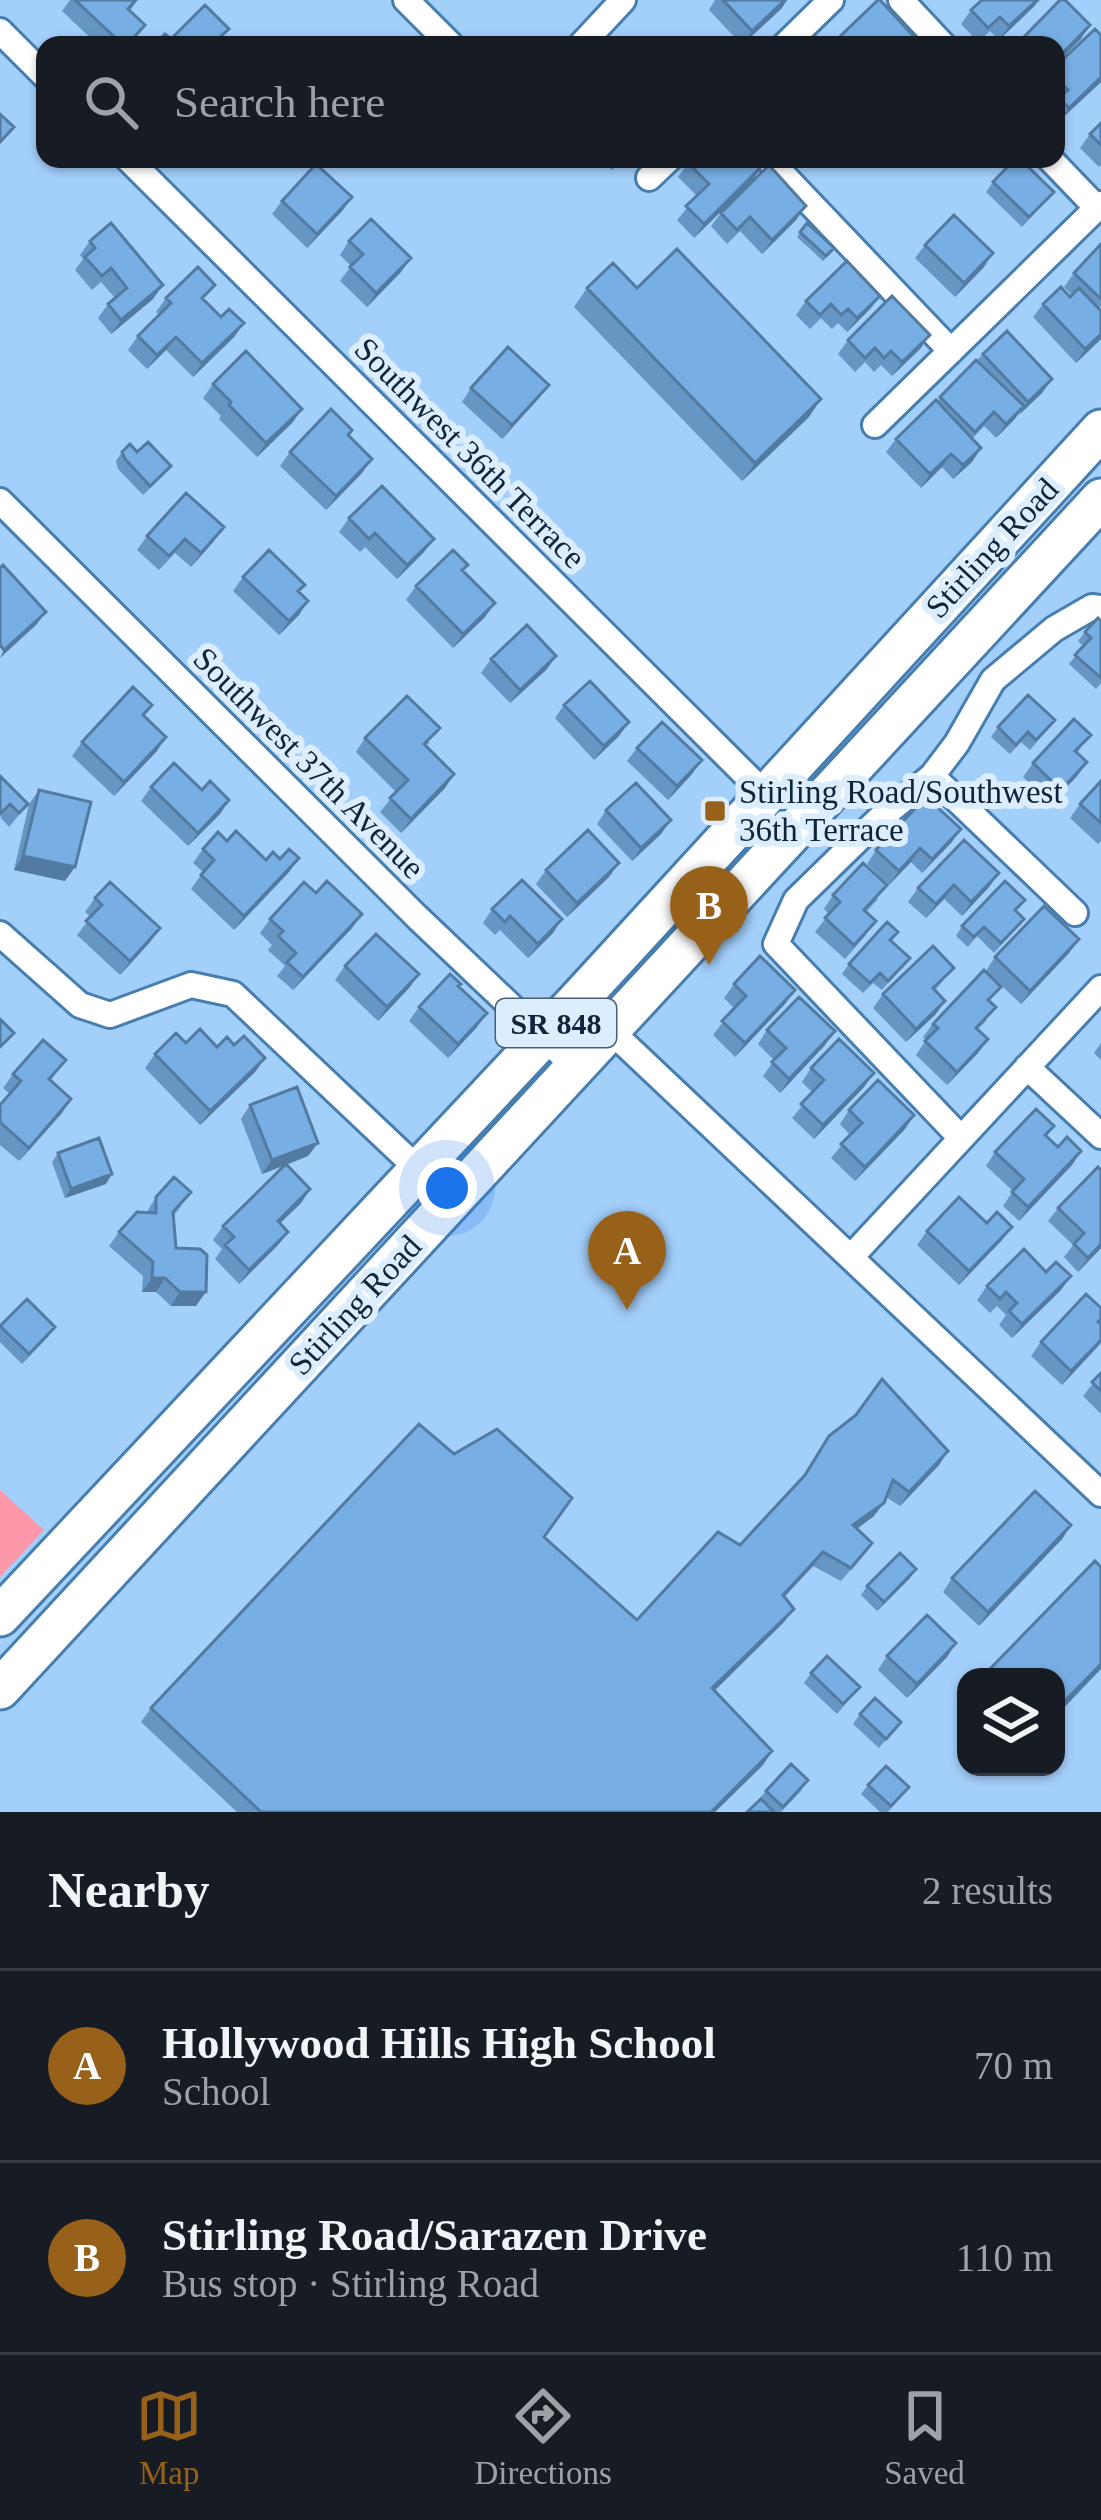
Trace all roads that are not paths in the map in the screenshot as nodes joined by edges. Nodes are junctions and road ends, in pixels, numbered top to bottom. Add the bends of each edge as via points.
1 (406, 0) edge
2 (623, 0) edge
3 (831, 0) edge
4 (902, 0) edge
5 (0, 31) edge
6 (442, 36) edge
7 (589, 36) edge
8 (794, 36) edge
9 (935, 36) edge
10 (36, 67) edge
11 (137, 168) edge
12 (659, 168) edge
13 (777, 168) edge
14 (1059, 168) edge
15 (649, 178) dead end
16 (1099, 206) edge
17 (951, 351) junction
18 (875, 425) dead end
19 (1101, 430) edge
20 (1101, 499) edge
21 (0, 501) edge
22 (1101, 608) edge
23 (932, 776) junction
24 (766, 795) junction
25 (1075, 913) dead end
26 (0, 934) edge
27 (1101, 988) edge
28 (578, 1000) junction
29 (610, 1031) junction
30 (543, 1037) junction
31 (1027, 1067) junction
32 (575, 1068) junction
33 (959, 1136) junction
34 (1101, 1136) edge
35 (419, 1170) junction
36 (851, 1257) junction
37 (1101, 1494) edge
38 (0, 1616) edge
39 (0, 1689) edge

1 - 6 street
2 - 7 street
3 - 8 street
4 - 9 street
5 - 10 street
11 - 24 street, Southwest 36th Terrace
12 - 15 street
13 - 17 street
14 - 16 street
16 - 17 street
17 - 18 street
19 - 24 main road, Stirling Road / SR 848
20 - 29 main road, Stirling Road / SR 848
21 - 30 street, Southwest 37th Avenue
22 - 23 street via 1054,629 993,680
23 - 25 street
23 - 33 street via 796,900 776,944
24 - 28 main road, Stirling Road / SR 848
26 - 35 street via 80,1005 110,1015 191,985 233,994
27 - 31 street
28 - 29 street
28 - 30 main road, Stirling Road / SR 848
29 - 32 main road, Stirling Road / SR 848
29 - 36 street
30 - 32 street, Southwest 37th Avenue
30 - 35 main road, Stirling Road / SR 848
31 - 33 street
31 - 34 street
32 - 39 main road, Stirling Road / SR 848
33 - 36 street
35 - 38 main road, Stirling Road / SR 848
36 - 37 street

